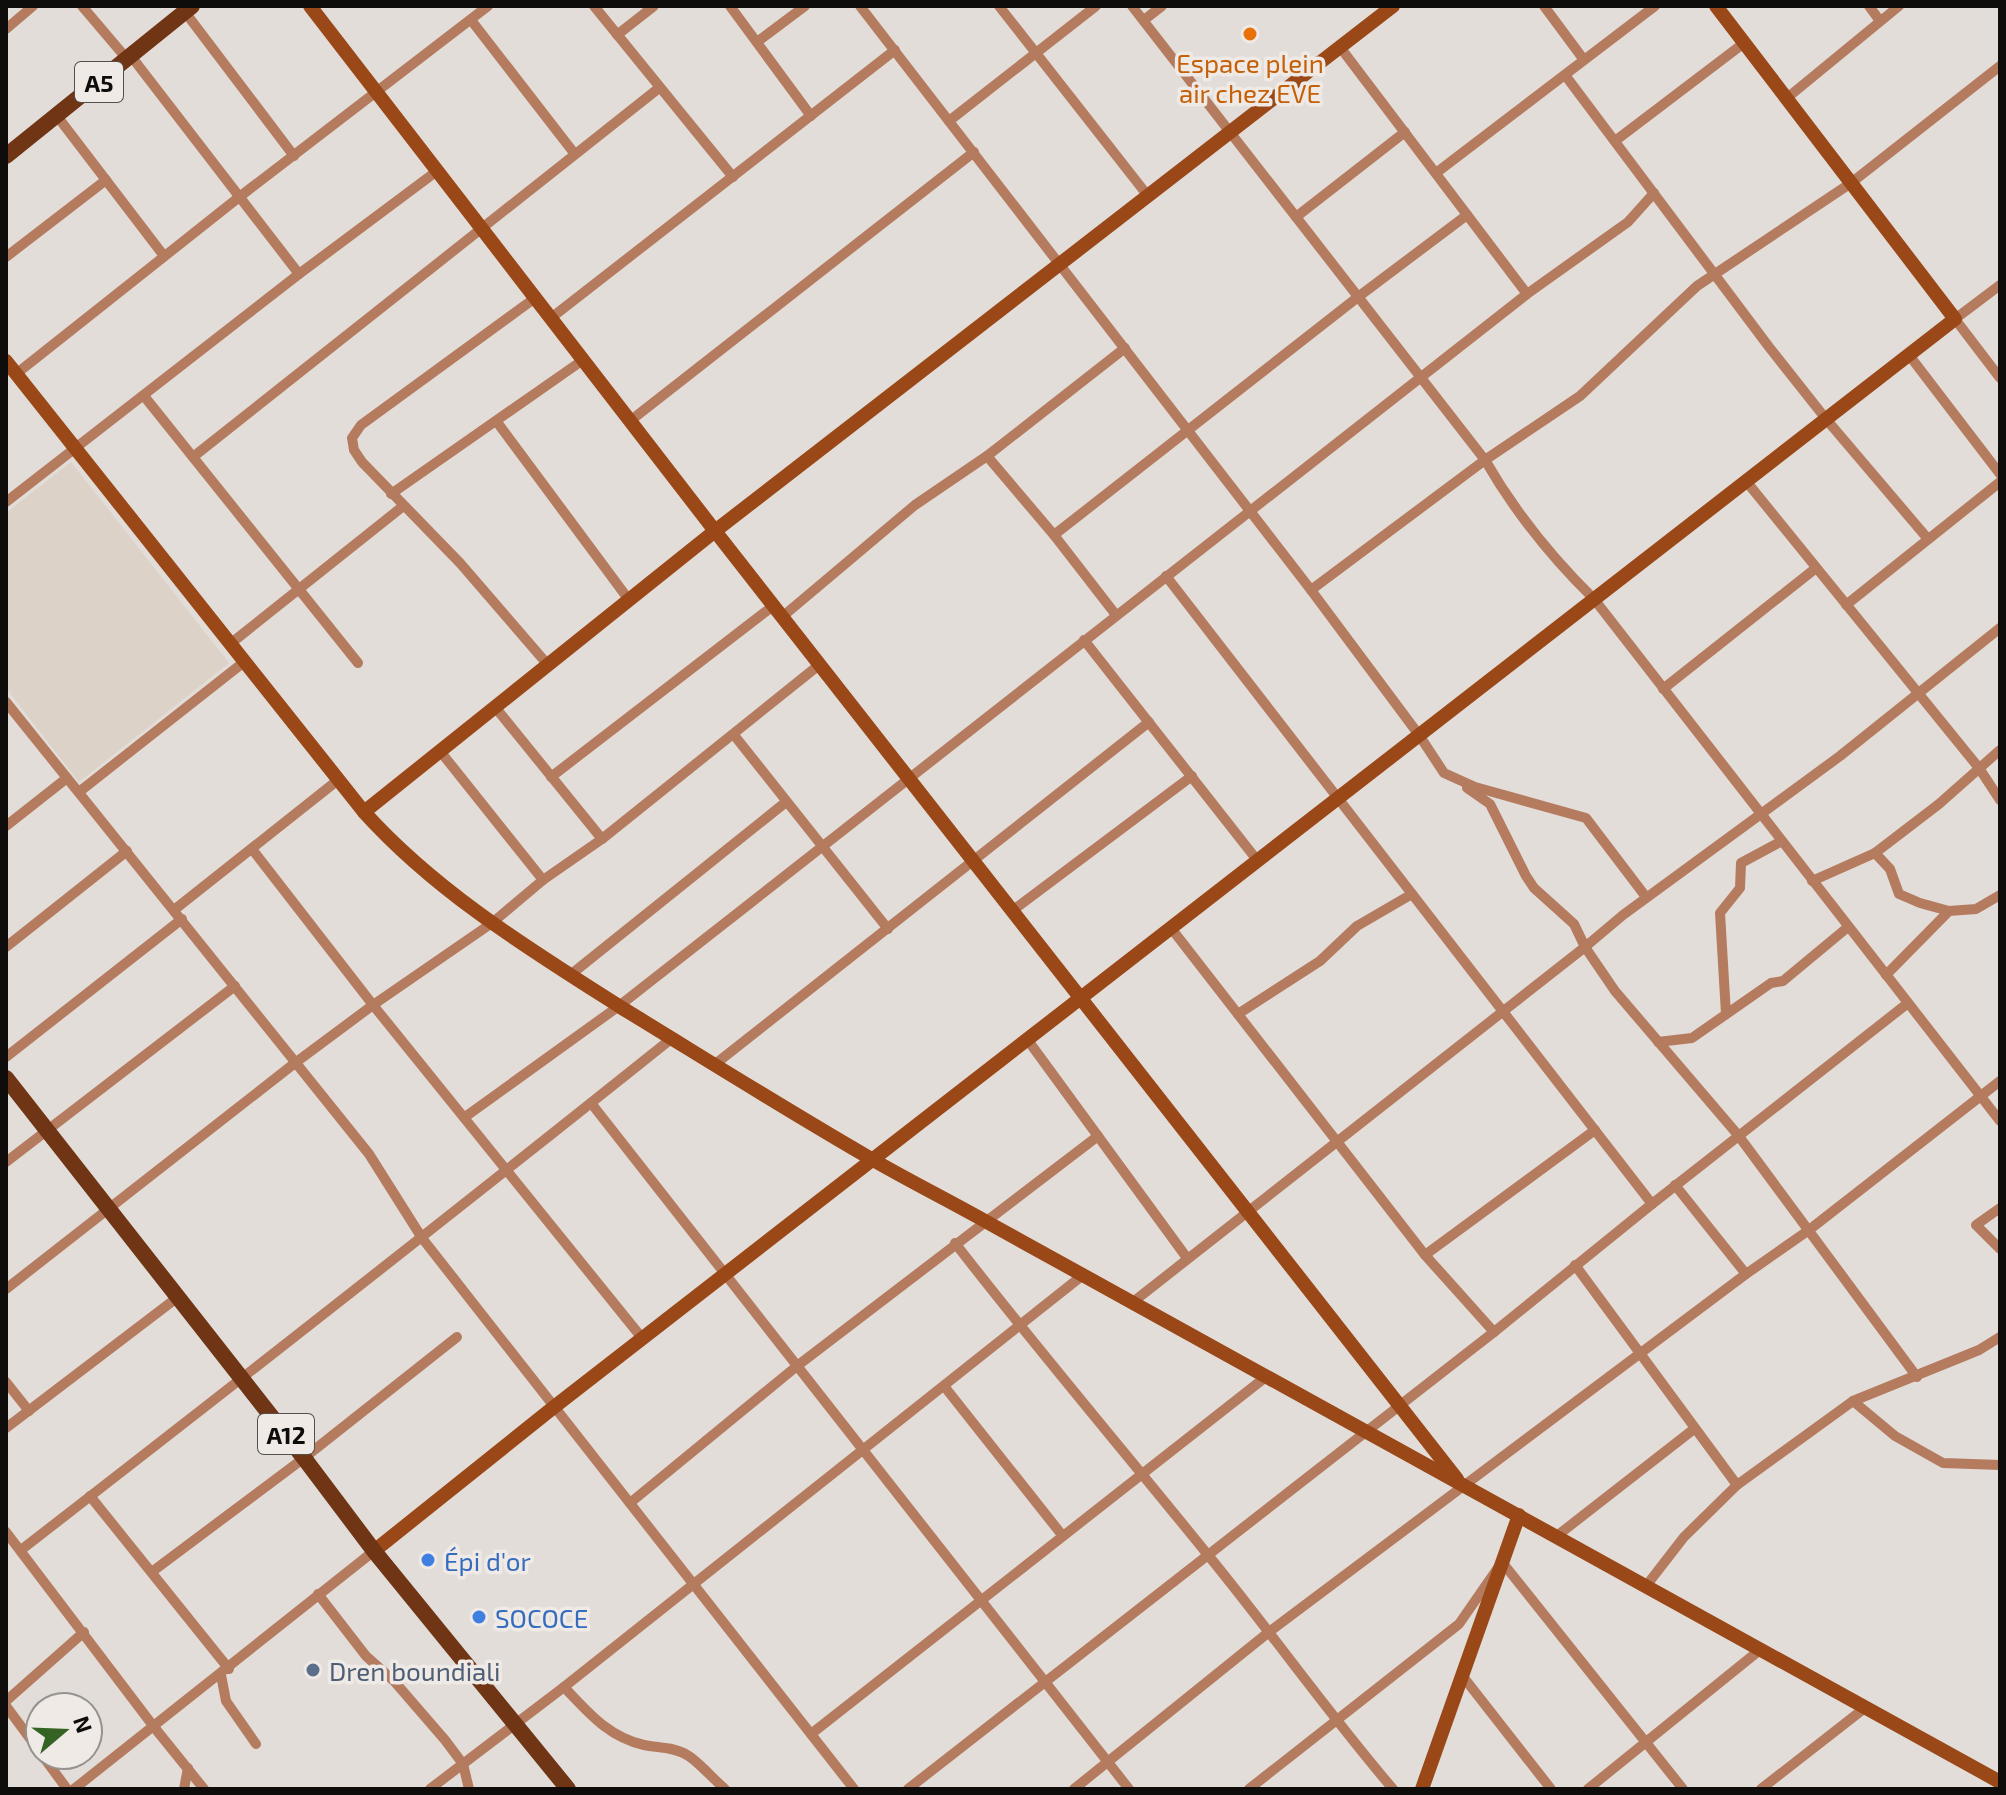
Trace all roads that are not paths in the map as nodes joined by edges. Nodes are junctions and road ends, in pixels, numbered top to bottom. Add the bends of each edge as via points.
1 (33, 6) edge
2 (82, 6) edge
3 (310, 6) edge
4 (488, 6) edge
5 (594, 6) edge
6 (654, 6) edge
7 (730, 6) edge
8 (805, 6) edge
9 (860, 6) edge
10 (999, 6) edge
11 (1096, 6) edge
12 (1132, 6) edge
13 (1162, 6) edge
14 (1393, 6) edge
15 (1544, 6) edge
16 (1655, 6) edge
17 (1716, 6) edge
18 (1869, 6) edge
19 (1899, 6) edge
20 (189, 9) edge
21 (471, 20) junction
22 (1144, 20) junction
23 (1880, 21) junction
24 (6, 29) edge
25 (617, 35) junction
26 (757, 42) junction
27 (1744, 43) junction
28 (1340, 47) junction
29 (895, 50) junction
30 (1035, 52) junction
31 (129, 58) junction
32 (1584, 60) junction
33 (2000, 66) edge
34 (1565, 75) junction
35 (659, 88) junction
36 (376, 92) junction
37 (1787, 98) junction
38 (57, 116) junction
39 (811, 116) junction
40 (949, 121) junction
41 (1230, 132) junction
42 (1405, 132) junction
43 (1615, 141) junction
44 (974, 152) junction
45 (574, 153) junction
46 (6, 156) edge
47 (294, 156) junction
48 (437, 171) junction
49 (1436, 173) junction
50 (733, 177) junction
51 (106, 180) junction
52 (1851, 183) junction
53 (1654, 193) junction
54 (1148, 196) junction
55 (238, 198) junction
56 (1467, 215) junction
57 (1296, 217) junction
58 (483, 230) junction
59 (164, 256) junction
60 (6, 257) edge
61 (1060, 264) junction
62 (299, 274) junction
63 (1716, 275) junction
64 (2000, 285) edge
65 (1527, 294) junction
66 (1358, 297) junction
67 (535, 298) junction
68 (551, 318) junction
69 (1955, 319) junction
70 (1125, 348) junction
71 (1909, 355) junction
72 (583, 360) junction
73 (6, 361) edge
74 (16, 374) junction
75 (1421, 377) junction
76 (2000, 378) edge
77 (144, 396) junction
78 (1826, 419) junction
79 (630, 421) junction
80 (497, 422) junction
81 (1189, 431) junction
82 (75, 448) junction
83 (987, 456) junction
84 (193, 457) junction
85 (1485, 460) junction
86 (2000, 474) edge
87 (1746, 481) junction
88 (2000, 482) edge
89 (391, 494) junction
90 (6, 502) edge
91 (402, 507) junction
92 (1250, 511) junction
93 (715, 531) junction
94 (1054, 535) junction
95 (1928, 539) junction
96 (1816, 568) junction
97 (1166, 576) junction
98 (300, 590) junction
99 (1311, 590) junction
100 (1594, 599) junction
101 (629, 600) junction
102 (1846, 605) junction
103 (778, 612) junction
104 (1116, 615) junction
105 (2000, 628) edge
106 (1084, 640) junction
107 (230, 644) junction
108 (244, 662) junction
109 (358, 663) dead end
110 (548, 665) junction
111 (819, 665) junction
112 (1663, 689) junction
113 (1918, 694) junction
114 (6, 702) edge
115 (495, 707) junction
116 (1149, 722) junction
117 (734, 735) junction
118 (1419, 735) junction
119 (2000, 750) edge
120 (440, 751) junction
121 (1979, 768) junction
122 (1444, 773) junction
123 (1192, 776) junction
124 (551, 777) junction
125 (67, 778) junction
126 (908, 778) junction
127 (338, 780) junction
128 (79, 792) junction
129 (1338, 798) junction
130 (2000, 800) edge
131 (786, 802) junction
132 (364, 812) junction
133 (1761, 814) junction
134 (6, 826) edge
135 (602, 839) junction
136 (1782, 841) junction
137 (822, 847) junction
138 (252, 849) junction
139 (127, 851) junction
140 (1875, 853) junction
141 (1257, 860) junction
142 (974, 862) junction
143 (543, 880) junction
144 (1812, 881) junction
145 (1412, 894) junction
146 (2000, 895) edge
147 (1646, 897) junction
148 (174, 910) junction
149 (1012, 911) junction
150 (1949, 911) junction
151 (182, 919) junction
152 (492, 923) junction
153 (1848, 927) junction
154 (1171, 928) junction
155 (888, 929) junction
156 (6, 947) edge
157 (1585, 947) junction
158 (1886, 975) junction
159 (569, 976) junction
160 (235, 986) junction
161 (1080, 998) junction
162 (1908, 1003) junction
163 (373, 1005) junction
164 (619, 1006) junction
165 (1503, 1012) junction
166 (1238, 1014) junction
167 (1726, 1014) junction
168 (671, 1039) junction
169 (1027, 1039) junction
170 (1658, 1042) junction
171 (6, 1057) edge
172 (295, 1063) junction
173 (714, 1065) junction
174 (6, 1078) edge
175 (2000, 1081) edge
176 (1980, 1095) junction
177 (591, 1103) junction
178 (465, 1117) junction
179 (2000, 1121) edge
180 (47, 1129) junction
181 (1595, 1130) junction
182 (1738, 1135) junction
183 (1098, 1136) junction
184 (1338, 1142) junction
185 (872, 1159) junction
186 (6, 1162) edge
187 (507, 1167) junction
188 (1675, 1185) junction
189 (1652, 1204) junction
190 (108, 1207) junction
191 (2000, 1208) edge
192 (1248, 1213) junction
193 (985, 1221) junction
194 (1809, 1230) junction
195 (422, 1238) junction
196 (955, 1243) junction
197 (2000, 1249) edge
198 (1425, 1255) junction
199 (1187, 1258) junction
200 (1575, 1265) junction
201 (724, 1274) junction
202 (1746, 1274) junction
203 (1083, 1275) junction
204 (6, 1289) edge
205 (178, 1297) junction
206 (1133, 1302) junction
207 (1020, 1326) junction
208 (1494, 1332) junction
209 (457, 1337) dead end
210 (2000, 1337) edge
211 (642, 1338) junction
212 (1642, 1354) junction
213 (797, 1366) junction
214 (241, 1376) junction
215 (1267, 1376) junction
216 (1917, 1377) junction
217 (6, 1382) edge
218 (944, 1386) junction
219 (1853, 1401) junction
220 (1399, 1406) junction
221 (554, 1407) junction
222 (29, 1411) junction
223 (6, 1428) edge
224 (1694, 1429) junction
225 (1366, 1430) junction
226 (863, 1450) junction
227 (304, 1458) junction
228 (2000, 1465) edge
229 (1141, 1475) junction
230 (1737, 1485) junction
231 (1462, 1486) junction
232 (90, 1496) junction
233 (630, 1503) junction
234 (1519, 1515) junction
235 (6, 1532) edge
236 (1062, 1535) junction
237 (1558, 1535) junction
238 (21, 1550) junction
239 (374, 1551) junction
240 (1207, 1554) junction
241 (1502, 1562) junction
242 (153, 1571) junction
243 (693, 1584) junction
244 (1646, 1586) junction
245 (318, 1594) junction
246 (981, 1599) junction
247 (84, 1632) junction
248 (1269, 1632) junction
249 (1761, 1649) junction
250 (225, 1672) junction
251 (1461, 1674) junction
252 (1044, 1681) junction
253 (564, 1687) junction
254 (6, 1703) edge
255 (1866, 1707) junction
256 (516, 1722) junction
257 (1335, 1722) junction
258 (154, 1727) junction
259 (24, 1729) edge
260 (811, 1734) junction
261 (1646, 1741) junction
262 (256, 1744) dead end
263 (1107, 1761) junction
264 (463, 1764) junction
265 (188, 1768) junction
266 (54, 1771) edge
267 (2000, 1782) edge
268 (67, 1789) edge
269 (74, 1789) edge
270 (184, 1789) edge
271 (204, 1789) edge
272 (430, 1789) edge
273 (469, 1789) edge
274 (568, 1789) edge
275 (725, 1789) edge
276 (854, 1789) edge
277 (908, 1789) edge
278 (1074, 1789) edge
279 (1129, 1789) edge
280 (1249, 1789) edge
281 (1393, 1789) edge
282 (1422, 1789) edge
283 (1551, 1789) edge
284 (1588, 1789) edge
285 (1683, 1789) edge
286 (1761, 1789) edge

1 - 24 street
2 - 31 street
3 - 36 street
4 - 21 street
5 - 25 street
6 - 25 street
7 - 26 street
8 - 26 street
9 - 29 street
10 - 30 street
11 - 30 street
12 - 22 street
13 - 22 street
14 - 28 street
15 - 32 street
16 - 32 street
17 - 27 street
18 - 23 street
19 - 23 street
20 - 31 main road, A5
20 - 47 street
21 - 36 street
21 - 45 street
22 - 41 street
23 - 37 street
25 - 35 street
26 - 39 street
27 - 37 street
27 - 43 street
28 - 41 street
28 - 42 street
29 - 39 street
29 - 40 street
30 - 40 street
30 - 54 street
31 - 38 main road, A5
31 - 55 street
32 - 34 street
33 - 52 street
34 - 43 street
34 - 49 street
35 - 45 street
35 - 50 street
36 - 47 street
36 - 48 street
37 - 52 street
38 - 46 main road, A5
38 - 51 street
39 - 50 street
40 - 44 street
41 - 54 street
41 - 57 street
42 - 49 street
42 - 57 street
43 - 53 street
44 - 61 street
44 - 79 street
45 - 58 street
47 - 55 street
48 - 58 street
48 - 62 street
49 - 56 street
50 - 68 street
51 - 59 street
51 - 60 street
52 - 63 street
52 - 69 street
53 - 63 street
53 - 65 street via 1628,222
54 - 61 street
55 - 59 street
55 - 62 street
56 - 65 street
56 - 66 street
57 - 66 street
58 - 67 street
58 - 84 street
59 - 74 street
61 - 70 street
61 - 93 street
62 - 77 street
63 - 78 street
63 - 85 street via 1681,299 1580,396
64 - 69 street
65 - 75 street
66 - 75 street
66 - 81 street
67 - 68 street
67 - 89 street via 361,425 352,438 354,450
68 - 72 street
69 - 71 street
69 - 76 street
70 - 81 street
70 - 83 street
71 - 78 street
71 - 86 street
72 - 79 street
72 - 80 street
73 - 74 street
74 - 82 street
75 - 85 street
75 - 92 street
77 - 82 street
77 - 84 street
78 - 87 street
78 - 95 street
79 - 93 street
80 - 89 street
80 - 101 street
81 - 92 street
81 - 94 street
82 - 90 street
82 - 107 street
83 - 94 street
83 - 103 street
84 - 98 street
85 - 99 street
85 - 100 street via 1521,519
87 - 96 street
87 - 100 street
88 - 95 street
89 - 91 street
91 - 98 street
91 - 110 street via 460,563
92 - 97 street
92 - 99 street
93 - 101 street
93 - 103 street
94 - 104 street
95 - 102 street
96 - 102 street
96 - 112 street
97 - 104 street
97 - 129 street
98 - 107 street
98 - 109 street
99 - 118 street
100 - 112 street
100 - 118 street
101 - 110 street
102 - 113 street
103 - 111 street
103 - 124 street
104 - 106 street
105 - 113 street
106 - 116 street
106 - 126 street
107 - 108 street
108 - 127 street
108 - 128 street
110 - 115 street
111 - 117 street
111 - 126 street
112 - 133 street
113 - 121 street
113 - 133 street
114 - 125 street
115 - 120 street
115 - 124 street
116 - 123 street
116 - 142 street
117 - 131 street
117 - 135 street
118 - 122 street
118 - 129 street
119 - 121 street
120 - 132 street
120 - 143 street
121 - 130 street
121 - 140 street
122 - 147 street via 1586,818
122 - 157 street via 1490,804 1526,876 1574,924
123 - 141 street
123 - 149 street
124 - 135 street
125 - 128 street
125 - 134 street
126 - 137 street
126 - 142 street
127 - 132 street
127 - 138 street
128 - 139 street
129 - 141 street
129 - 145 street
131 - 137 street
131 - 159 street
132 - 152 street via 404,854
133 - 136 street
133 - 147 street
135 - 143 street
136 - 144 street
136 - 167 street via 1741,863 1740,888 1720,913
137 - 155 street
137 - 164 street
138 - 148 street
138 - 163 street
139 - 148 street
139 - 156 street
140 - 144 street
140 - 150 street via 1890,869 1899,894
141 - 154 street
142 - 149 street
142 - 155 street
143 - 152 street
144 - 153 street
145 - 165 street
145 - 166 street via 1357,926 1320,961
146 - 150 street via 1976,909
147 - 157 street
148 - 151 street
149 - 161 street
150 - 158 street
151 - 160 street
151 - 171 street
152 - 159 street
152 - 163 street
153 - 158 street
153 - 167 street via 1783,981 1771,983
154 - 161 street
154 - 166 street
155 - 173 street
157 - 165 street
157 - 170 street
158 - 162 street
159 - 164 street
160 - 172 street
160 - 180 street
161 - 169 street
161 - 192 street
162 - 176 street
162 - 182 street
163 - 172 street
163 - 178 street
164 - 168 street
164 - 178 street
165 - 181 street
165 - 184 street
166 - 184 street
167 - 170 street via 1692,1038
168 - 173 street
168 - 177 street
169 - 183 street
169 - 185 street
170 - 182 street
172 - 190 street
172 - 195 street via 369,1154
173 - 185 street
174 - 180 main road, A12
175 - 176 street
176 - 179 street
176 - 194 street
177 - 187 street
177 - 201 street
178 - 187 street
180 - 186 street
180 - 190 main road, A12
181 - 189 street
181 - 198 street
182 - 188 street
182 - 194 street
183 - 193 street
183 - 199 street
184 - 192 street
184 - 198 street
185 - 193 street
185 - 201 street
187 - 195 street
187 - 211 street
188 - 189 street
188 - 202 street
189 - 200 street
190 - 204 street
190 - 205 main road, A12
191 - 197 street via 1976,1225
192 - 199 street
192 - 220 street
193 - 196 street
193 - 203 street
194 - 202 street
194 - 216 street
195 - 214 street
195 - 221 street
196 - 207 street
196 - 213 street
198 - 208 street
199 - 206 street
200 - 208 street
200 - 212 street
201 - 211 street
201 - 213 street
202 - 212 street
203 - 206 street
203 - 207 street
205 - 214 main road, A12
205 - 222 street
206 - 215 street
207 - 218 street
207 - 229 street
208 - 220 street
209 - 227 street
210 - 216 street
211 - 221 street
212 - 224 street
212 - 231 street
213 - 226 street
213 - 233 street
214 - 227 main road, A12
214 - 232 street
215 - 225 street
215 - 229 street
216 - 219 street
217 - 222 street
218 - 226 street
218 - 236 street
219 - 228 street via 1895,1436 1943,1463
219 - 230 street
220 - 225 street
220 - 231 street
221 - 233 street
221 - 239 street
222 - 223 street
224 - 230 street
224 - 237 street
225 - 231 street
225 - 240 street
226 - 243 street
226 - 246 street
227 - 239 main road, A12
227 - 242 street
229 - 236 street
229 - 240 street
230 - 244 street via 1684,1537
231 - 234 street
231 - 248 street
232 - 238 street
232 - 242 street
233 - 243 street
234 - 237 street
234 - 241 street
235 - 238 street
236 - 246 street
237 - 244 street
238 - 247 street
239 - 245 street
239 - 256 main road, A12
240 - 248 street
240 - 252 street
241 - 251 street
241 - 257 street via 1459,1624
241 - 261 street
242 - 250 street
243 - 253 street
243 - 260 street
244 - 249 street
245 - 250 street
245 - 264 street
246 - 252 street
246 - 260 street
247 - 254 street
247 - 258 street
248 - 257 street
248 - 263 street
249 - 255 street
249 - 261 street
250 - 258 street
250 - 262 street via 226,1701
251 - 282 street
251 - 283 street
252 - 263 street
252 - 277 street
253 - 256 street
253 - 275 street via 612,1733 681,1752
254 - 259 street
255 - 267 street
255 - 286 street
256 - 264 street
256 - 274 main road, A12
257 - 280 street
257 - 281 street
258 - 265 street
258 - 269 street
260 - 276 street
261 - 284 street
261 - 285 street
263 - 278 street
263 - 279 street
264 - 272 street
264 - 273 street
265 - 270 street
265 - 271 street
266 - 268 street

